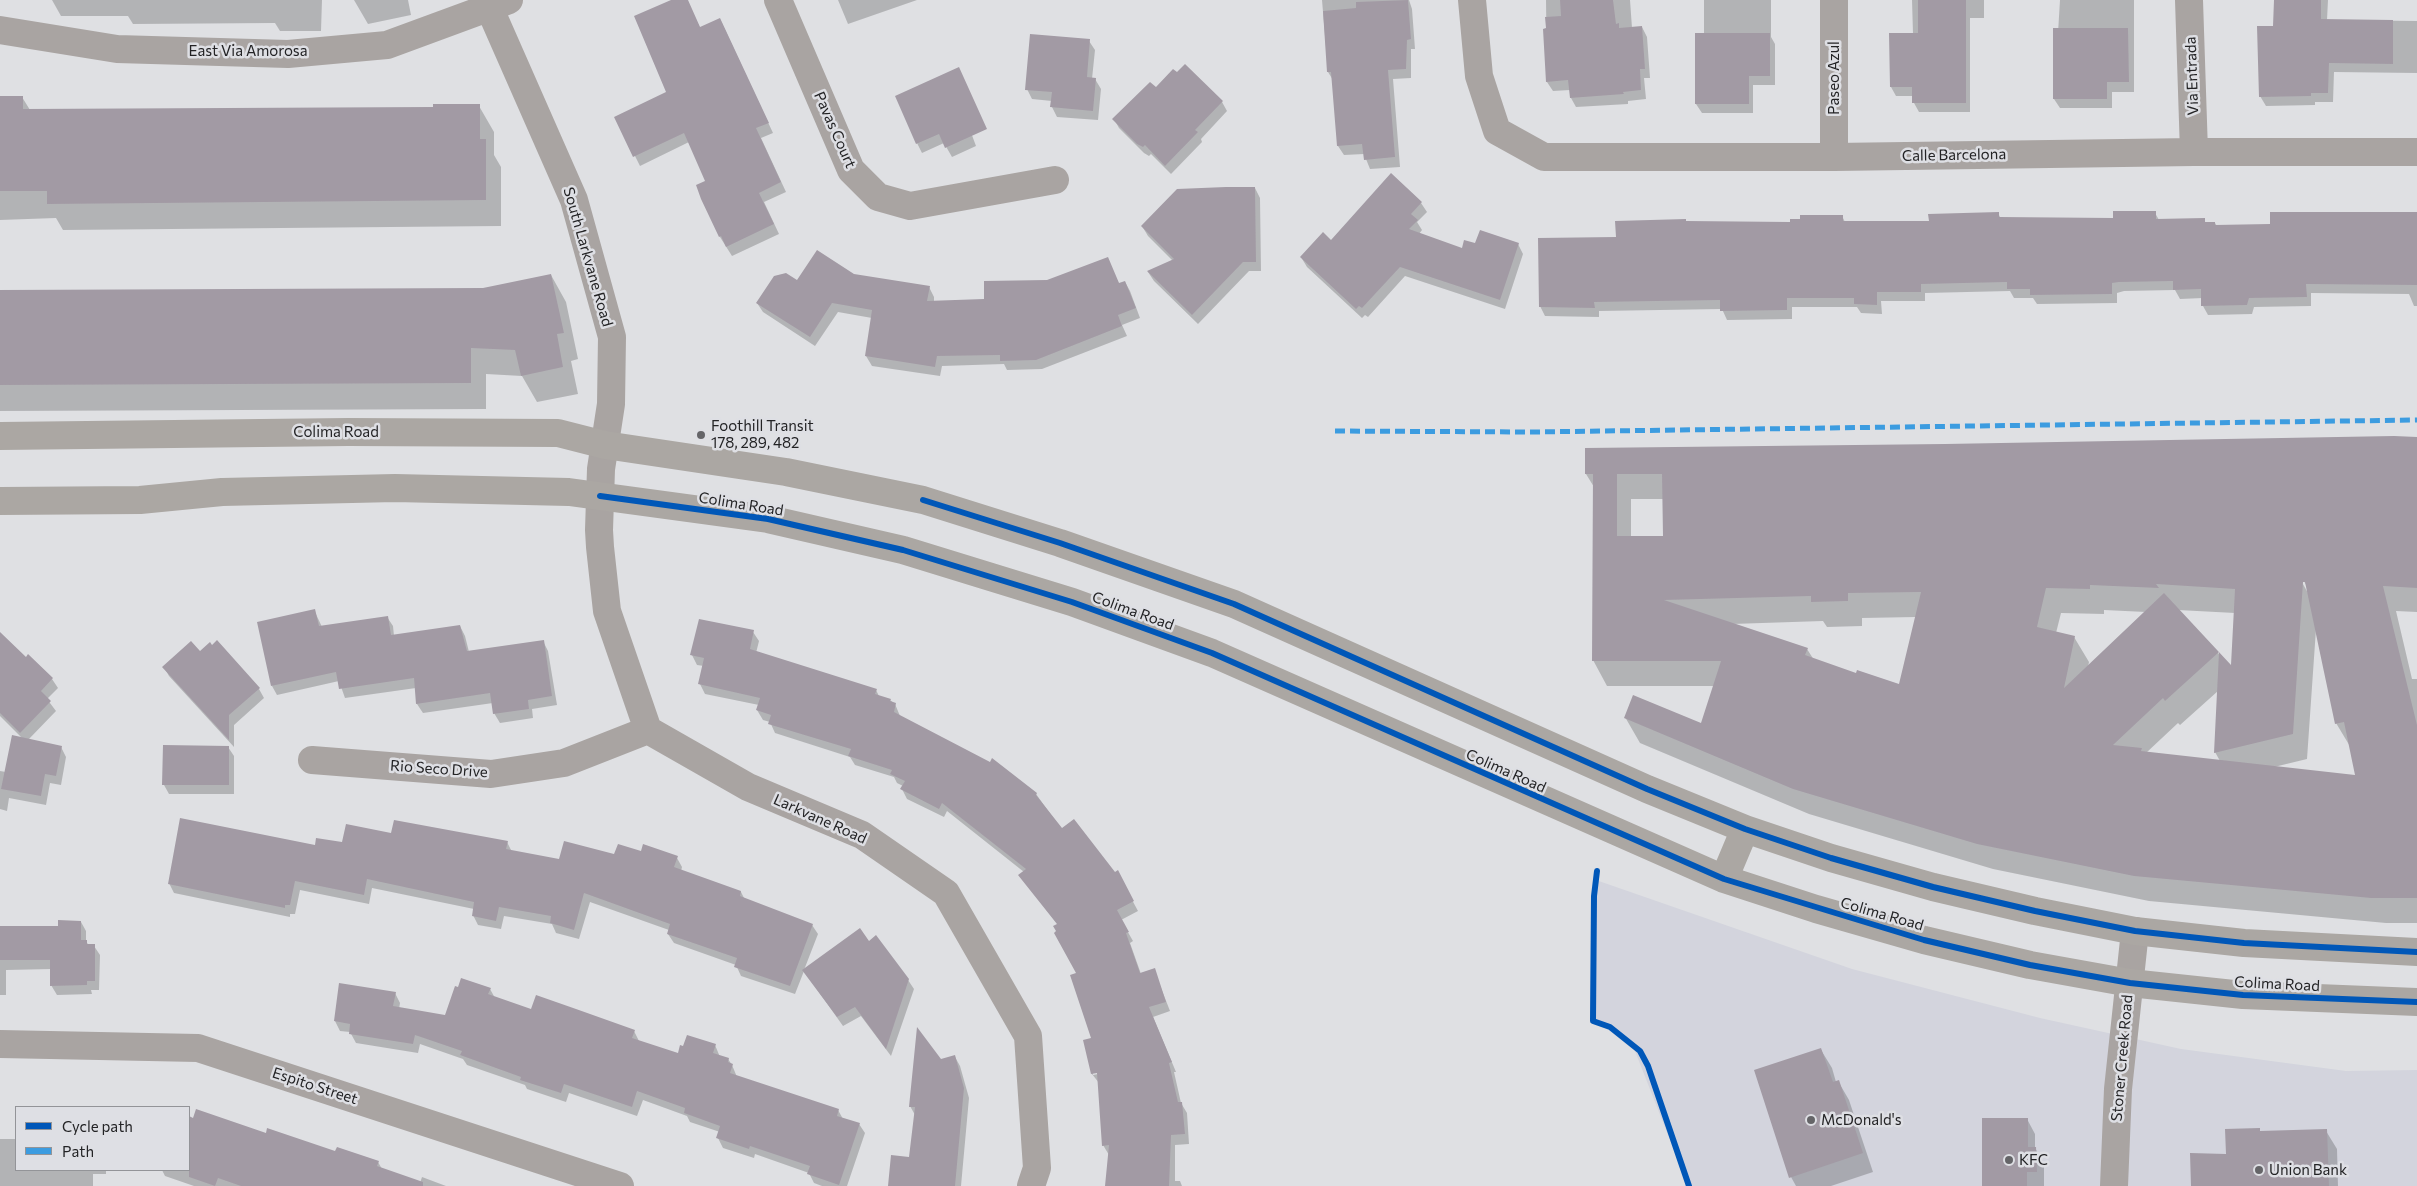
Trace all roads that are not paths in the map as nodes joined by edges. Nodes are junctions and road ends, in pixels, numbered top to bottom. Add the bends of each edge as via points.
1 (778, 0) edge
2 (1472, 0) edge
3 (1834, 0) edge
4 (2189, 0) edge
5 (495, 3) edge
6 (0, 30) edge
7 (2194, 152) junction
8 (2417, 152) edge
9 (1834, 157) junction
10 (1055, 180) dead end
11 (0, 436) edge
12 (603, 457) junction
13 (600, 496) junction
14 (0, 501) edge
15 (648, 730) junction
16 (312, 760) dead end
17 (1745, 830) junction
18 (1724, 879) junction
19 (2135, 931) junction
20 (2417, 952) edge
21 (2130, 983) junction
22 (2417, 1002) edge
23 (0, 1044) edge
24 (620, 1186) edge
25 (1031, 1186) edge
26 (2114, 1186) edge

1 - 10 street, Pavas Court via 852,170 878,197 910,206
2 - 9 street, Calle Barcelona via 1478,76 1497,131 1544,157
3 - 9 street, Paseo Azul
4 - 7 street, Via Entrada
5 - 6 street, East Via Amorosa via 387,45 288,54 117,48
5 - 12 street, South Larkvane Road via 574,200 612,337 612,404
7 - 8 street, Calle Barcelona
7 - 9 street, Calle Barcelona
11 - 12 main road, Colima Road via 558,433
12 - 13 street
12 - 17 main road, Colima Road via 786,472 923,500 1060,543 1234,604 1571,756
13 - 14 main road, Colima Road via 569,492 395,488 222,492 140,500
13 - 15 street via 599,530 606,611
13 - 18 main road, Colima Road via 768,519 903,550 1072,602 1212,653
15 - 16 street, Rio Seco Drive via 564,763 491,774
15 - 25 street, Larkvane Road via 748,787 862,836 946,893 1028,1036 1037,1168
17 - 18 main road
17 - 19 main road, Colima Road via 1933,887
18 - 21 main road, Colima Road via 1924,940 2030,965
19 - 20 main road, Colima Road via 2244,943
19 - 21 street, Stoner Creek Road
21 - 22 main road, Colima Road via 2242,995
21 - 26 street, Stoner Creek Road via 2118,1089
23 - 24 street, Espito Street via 198,1048

